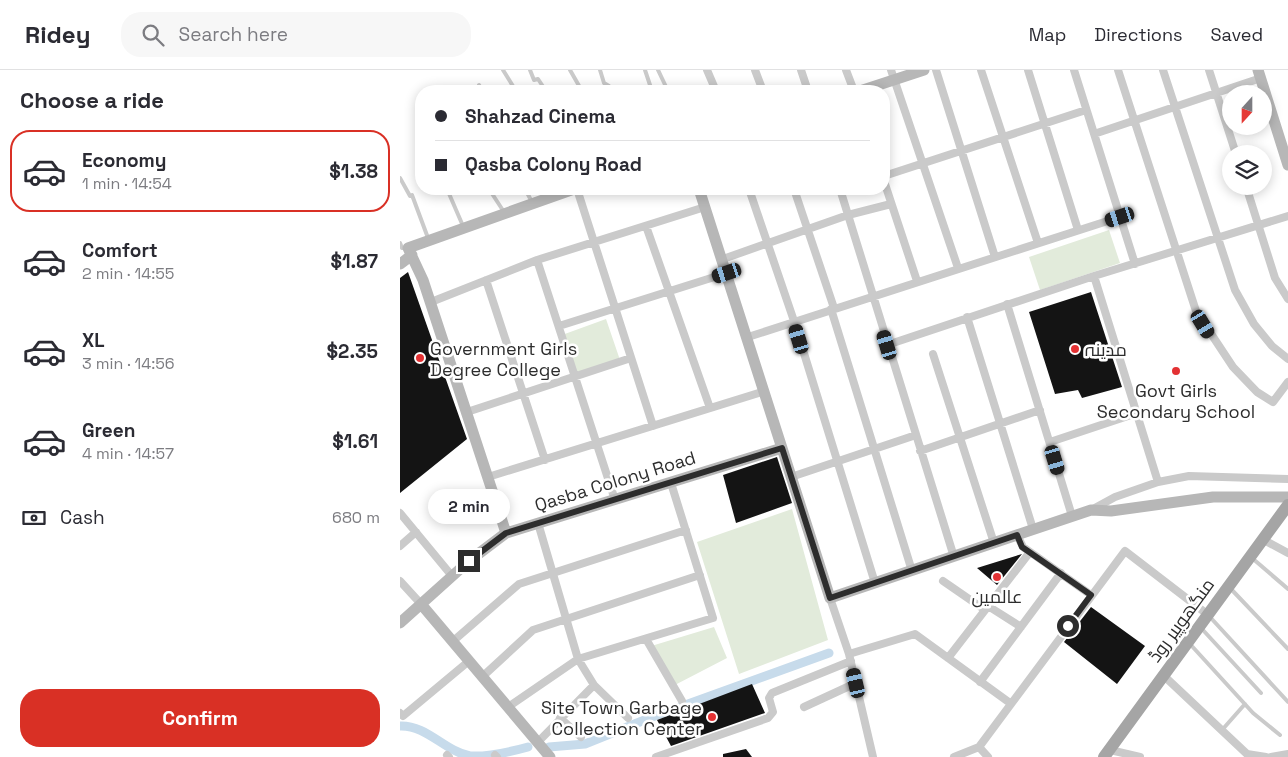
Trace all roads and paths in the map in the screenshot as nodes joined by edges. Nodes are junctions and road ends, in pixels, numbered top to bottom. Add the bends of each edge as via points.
1 (504, 70) edge
2 (530, 70) edge
3 (570, 70) edge
4 (600, 70) edge
5 (645, 70) edge
6 (658, 70) edge
7 (707, 70) edge
8 (755, 70) edge
9 (801, 70) edge
10 (846, 70) edge
11 (924, 70) edge
12 (936, 70) edge
13 (981, 70) edge
14 (1028, 70) edge
15 (1074, 70) edge
16 (1118, 70) edge
17 (1163, 70) edge
18 (1209, 70) edge
19 (1260, 74) edge
20 (893, 75) edge
21 (513, 85) edge
22 (542, 85) edge
23 (579, 85) edge
24 (607, 85) edge
25 (650, 85) edge
26 (665, 85) edge
27 (713, 85) edge
28 (761, 85) edge
29 (806, 85) edge
30 (852, 85) edge
31 (872, 85) edge
32 (1216, 93) junction
33 (1175, 107) junction
34 (1086, 110) junction
35 (1135, 120) junction
36 (1045, 123) junction
37 (1094, 134) junction
38 (1003, 137) junction
39 (1233, 145) edge
40 (962, 151) junction
41 (924, 164) junction
42 (1288, 166) edge
43 (890, 174) edge
44 (400, 178) edge
45 (450, 195) edge
46 (493, 195) edge
47 (528, 195) edge
48 (557, 195) edge
49 (572, 195) edge
50 (701, 195) edge
51 (751, 195) edge
52 (796, 195) edge
53 (842, 195) edge
54 (889, 195) edge
55 (1249, 195) edge
56 (533, 204) junction
57 (892, 204) junction
58 (705, 207) junction
59 (505, 214) junction
60 (848, 215) junction
61 (1288, 216) edge
62 (1120, 217) junction
63 (646, 226) junction
64 (1259, 226) junction
65 (464, 228) junction
66 (807, 229) junction
67 (1078, 230) junction
68 (1217, 239) junction
69 (429, 240) junction
70 (594, 242) junction
71 (1038, 243) junction
72 (767, 244) junction
73 (407, 249) edge
74 (1176, 252) junction
75 (995, 257) junction
76 (723, 259) junction
77 (537, 260) junction
78 (400, 264) edge
79 (1136, 264) junction
80 (958, 268) junction
81 (727, 273) junction
82 (1094, 276) junction
83 (486, 280) junction
84 (917, 281) junction
85 (669, 292) junction
86 (872, 295) junction
87 (1288, 299) edge
88 (431, 302) junction
89 (1007, 304) junction
90 (615, 308) junction
91 (832, 308) junction
92 (967, 318) junction
93 (794, 321) junction
94 (559, 326) junction
95 (748, 337) junction
96 (887, 345) junction
97 (933, 354) dead end
98 (631, 358) junction
99 (1288, 359) edge
100 (576, 376) junction
101 (1288, 382) edge
102 (765, 391) junction
103 (523, 394) junction
104 (710, 408) junction
105 (1040, 410) junction
106 (467, 412) junction
107 (1137, 414) junction
108 (1000, 424) junction
109 (653, 426) junction
110 (916, 435) junction
111 (960, 438) junction
112 (1050, 442) junction
113 (598, 443) junction
114 (782, 448) junction
115 (874, 449) junction
116 (920, 451) junction
117 (545, 460) junction
118 (837, 462) junction
119 (488, 477) junction
120 (791, 477) junction
121 (1288, 479) edge
122 (1158, 482) junction
123 (671, 483) junction
124 (1288, 497) edge
125 (615, 500) junction
126 (1288, 505) edge
127 (1091, 510) junction
128 (400, 513) edge
129 (1072, 516) junction
130 (538, 523) junction
131 (1033, 529) junction
132 (686, 530) junction
133 (416, 532) junction
134 (506, 533) junction
135 (1017, 535) junction
136 (1262, 539) junction
137 (994, 543) junction
138 (400, 546) edge
139 (1030, 552) junction
140 (1288, 554) edge
141 (1250, 556) junction
142 (954, 557) junction
143 (912, 571) junction
144 (553, 573) junction
145 (1061, 573) junction
146 (700, 575) junction
147 (452, 576) junction
148 (400, 581) edge
149 (943, 581) dead end
150 (875, 583) junction
151 (1228, 586) junction
152 (1288, 590) edge
153 (1091, 595) junction
154 (830, 598) junction
155 (421, 604) junction
156 (987, 608) junction
157 (1207, 614) junction
158 (566, 619) junction
159 (400, 623) edge
160 (1199, 626) junction
161 (1021, 627) junction
162 (646, 639) junction
163 (1188, 641) junction
164 (452, 642) junction
165 (1288, 649) edge
166 (850, 657) junction
167 (948, 658) junction
168 (578, 659) junction
169 (469, 661) junction
170 (1163, 676) junction
171 (482, 677) junction
172 (980, 682) junction
173 (856, 683) junction
174 (594, 684) junction
175 (1261, 693) dead end
176 (682, 701) dead end
177 (1288, 702) edge
178 (1010, 703) junction
179 (1245, 704) junction
180 (804, 707) dead end
181 (508, 708) junction
182 (400, 713) edge
183 (560, 718) junction
184 (628, 718) dead end
185 (1222, 730) junction
186 (1280, 735) dead end
187 (581, 738) dead end
188 (538, 742) junction
189 (979, 747) junction
190 (1107, 753) edge
191 (1288, 754) edge
192 (550, 757) edge
193 (656, 757) edge
194 (873, 757) edge
195 (954, 757) edge
196 (988, 757) edge
197 (1140, 757) edge
198 (1266, 757) edge
199 (1271, 757) edge

1 - 21 lane
2 - 22 lane via 534,80 538,79
3 - 23 lane
4 - 24 lane
5 - 25 lane
6 - 26 lane
7 - 27 street
8 - 28 street
9 - 29 street
10 - 30 street
11 - 20 street
12 - 40 street
13 - 38 street
14 - 36 street
15 - 34 street
16 - 35 street
17 - 33 street
18 - 32 street
19 - 32 street
19 - 42 street
20 - 31 street
20 - 41 street
32 - 33 street
32 - 39 street
33 - 35 street
33 - 68 street
34 - 36 street
34 - 37 street
35 - 37 street
35 - 74 street
36 - 38 street
36 - 67 street
37 - 62 street
38 - 40 street
38 - 71 street
40 - 41 street
40 - 75 street
41 - 43 street
41 - 80 street
44 - 69 lane via 412,195
45 - 65 lane
46 - 59 lane
47 - 56 lane
48 - 56 street
49 - 70 street
50 - 58 street
51 - 72 street
52 - 66 street
53 - 60 street
54 - 57 street
55 - 64 street
56 - 59 street
57 - 60 street
57 - 84 street
58 - 63 street
58 - 76 street
59 - 65 street
60 - 66 street
60 - 86 street
61 - 64 street
62 - 67 street
62 - 79 street
63 - 70 street
63 - 85 street
64 - 68 street
64 - 87 street via 1275,278
65 - 69 street
66 - 72 street
66 - 91 street
67 - 71 street
68 - 74 street
68 - 99 street via 1235,290 1254,324
69 - 73 street
70 - 77 street
70 - 90 street
71 - 75 street
72 - 76 street
72 - 93 street
73 - 78 street
73 - 88 street
74 - 79 street
74 - 101 street via 1196,311 1233,367 1257,392 1273,402
75 - 80 street
76 - 81 street
77 - 83 street
77 - 94 street
79 - 82 street
80 - 84 street
81 - 85 street
81 - 95 street
82 - 89 street
82 - 107 street
83 - 88 street
83 - 103 street
84 - 86 street
85 - 90 street
85 - 104 street
86 - 91 street
86 - 96 street
88 - 106 street
89 - 92 street
89 - 105 street
90 - 94 street
90 - 98 street
91 - 93 street
91 - 115 street
92 - 96 street
92 - 108 street
93 - 95 street
93 - 118 street
94 - 100 street
95 - 102 street
96 - 110 street
97 - 111 street
98 - 100 street
98 - 109 street
100 - 103 street
100 - 113 street
102 - 104 street
102 - 114 street
103 - 106 street
103 - 117 street
104 - 109 street
105 - 108 street
105 - 112 street
106 - 119 street
107 - 112 street
107 - 122 street
108 - 111 street
108 - 131 street
109 - 113 street
110 - 115 street
110 - 116 street
111 - 116 street
111 - 137 street
112 - 129 street
113 - 117 street
113 - 125 street
114 - 120 street
114 - 123 street, Qasba Colony Road
115 - 118 street
115 - 143 street
116 - 142 street
117 - 119 street
118 - 120 street
118 - 150 street
119 - 134 street
120 - 154 street
121 - 122 street via 1189,476
122 - 127 street via 1115,497
123 - 125 street, Qasba Colony Road
123 - 132 street
124 - 127 street via 1213,497 1111,511
125 - 130 street, Qasba Colony Road
126 - 136 main road, منگھوپیر روڈ
127 - 129 street
128 - 133 street
129 - 131 street
130 - 134 street, Qasba Colony Road
130 - 144 street
131 - 135 street
132 - 144 street
132 - 146 street
133 - 138 street
133 - 147 street
134 - 147 street, Qasba Colony Road
135 - 137 street
135 - 139 street via 1022,547
136 - 140 street
136 - 141 main road, منگھوپیر روڈ
137 - 142 street
139 - 145 street
139 - 156 street
141 - 151 main road, منگھوپیر روڈ
141 - 152 lane
142 - 143 street
143 - 150 street
144 - 158 street
144 - 164 street via 520,584
145 - 153 street
145 - 161 street
146 - 158 street
146 - 162 street via 713,618
147 - 155 street, Qasba Colony Road
148 - 155 street
149 - 156 street
150 - 154 street
151 - 157 main road, منگھوپیر روڈ
151 - 165 lane
153 - 157 street via 1125,552
153 - 178 street
154 - 166 street
155 - 159 street, Qasba Colony Road
155 - 164 street
156 - 161 street
156 - 167 street
157 - 160 main road, منگھوپیر روڈ
157 - 177 lane
158 - 168 street
158 - 171 street via 534,630
160 - 163 main road, منگھوپیر روڈ
160 - 175 lane
161 - 172 street
162 - 168 street
162 - 176 street
163 - 170 main road, منگھوپیر روڈ
163 - 179 lane
164 - 169 street
166 - 167 street via 915,634
166 - 173 street
166 - 193 street via 772,693 769,698 771,716
167 - 172 street
168 - 174 street
168 - 181 street
169 - 171 street
169 - 182 street via 402,716
170 - 185 street
170 - 190 main road, منگھوپیر روڈ
171 - 181 street
172 - 178 street
173 - 180 street
173 - 194 street
174 - 183 street
174 - 184 street
178 - 189 street
179 - 185 lane
179 - 186 lane
181 - 188 street
183 - 187 street
183 - 188 street
185 - 198 street via 1247,754
188 - 192 street
189 - 195 street
189 - 196 street
190 - 197 street
191 - 199 street

